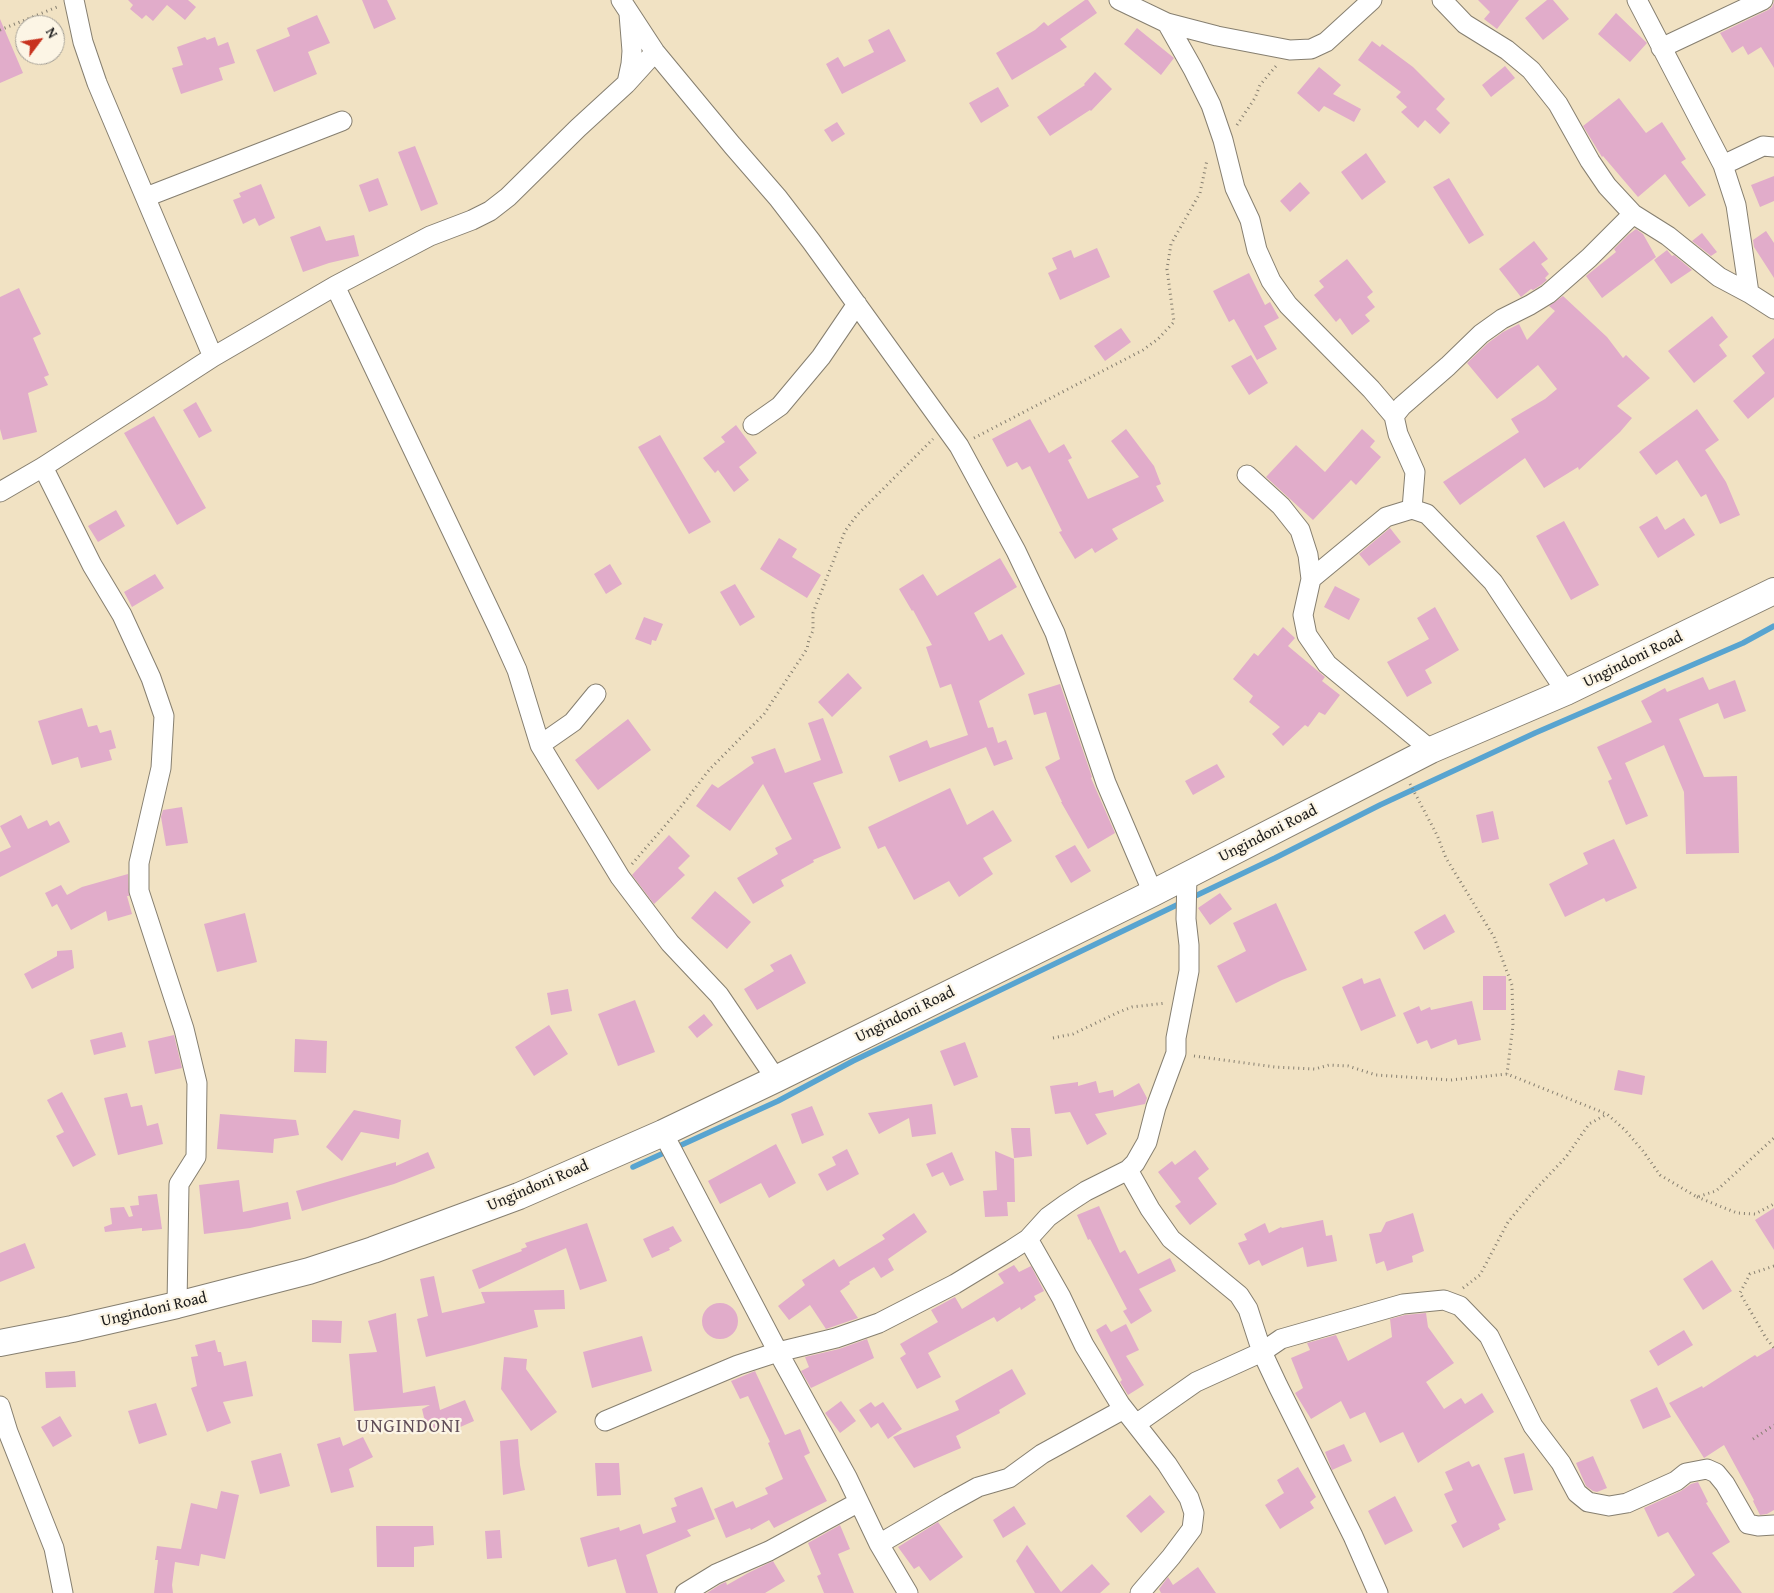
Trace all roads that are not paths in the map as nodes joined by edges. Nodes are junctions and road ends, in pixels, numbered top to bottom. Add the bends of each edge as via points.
1 (1118, 0) edge
2 (1372, 0) edge
3 (1442, 0) edge
4 (1637, 0) edge
5 (1763, 0) edge
6 (74, 1) edge
7 (625, 7) edge
8 (1167, 23) junction
9 (1661, 48) junction
10 (655, 52) junction
11 (626, 84) junction
12 (342, 121) dead end
13 (1774, 148) edge
14 (1723, 165) junction
15 (146, 197) junction
16 (1633, 214) junction
17 (335, 286) junction
18 (1749, 293) junction
19 (857, 304) junction
20 (1774, 309) edge
21 (213, 357) junction
22 (1394, 416) junction
23 (753, 425) dead end
24 (43, 467) junction
25 (1247, 475) dead end
26 (0, 492) edge
27 (1412, 509) junction
28 (1310, 579) junction
29 (1774, 591) edge
30 (1566, 692) junction
31 (596, 694) dead end
32 (540, 745) junction
33 (1431, 750) junction
34 (1186, 875) junction
35 (1153, 893) junction
36 (776, 1079) junction
37 (663, 1133) junction
38 (1128, 1170) junction
39 (1028, 1239) junction
40 (177, 1305) junction
41 (0, 1343) edge
42 (778, 1352) junction
43 (1262, 1352) junction
44 (0, 1406) edge
45 (1130, 1416) junction
46 (605, 1421) dead end
47 (859, 1502) junction
48 (1774, 1525) edge
49 (879, 1544) junction
50 (63, 1593) edge
51 (685, 1593) edge
52 (908, 1593) edge
53 (1140, 1593) edge
54 (1378, 1593) edge

1 - 8 street
2 - 8 street via 1326,42 1311,49 1290,50
3 - 16 street via 1465,24 1507,50 1531,70 1558,104 1607,186
4 - 9 street
5 - 9 street
6 - 15 street via 97,83
7 - 10 street
7 - 11 street via 632,58
8 - 22 street via 1207,98 1223,140 1235,188 1271,281 1288,305
9 - 14 street
10 - 11 street
10 - 19 street via 778,198
11 - 17 street via 490,211 430,236
12 - 15 street
13 - 14 street via 1763,146
14 - 18 street via 1736,205
15 - 21 street
16 - 18 street via 1668,236 1719,277
16 - 22 street via 1548,294 1480,334
17 - 21 street
17 - 32 street via 500,630 517,670
18 - 20 street
19 - 23 street via 821,357 780,406
19 - 35 street via 959,446 1016,551 1055,633 1106,784
21 - 24 street
22 - 27 street via 1398,434 1415,472
24 - 26 street
24 - 40 street via 122,615 152,678 164,716 161,768 139,863 139,891 184,1030 197,1083 196,1157 179,1184
25 - 28 street via 1281,506 1300,530 1308,556
27 - 28 street via 1386,517
27 - 30 street via 1427,514 1494,582
28 - 33 street via 1302,615 1307,635 1327,664
29 - 30 main road, Ungindoni Road
30 - 33 main road, Ungindoni Road
31 - 32 street via 573,722
32 - 36 street via 620,878 670,943 719,995
33 - 34 main road, Ungindoni Road
34 - 35 main road, Ungindoni Road
34 - 38 street via 1189,971 1176,1053 1147,1142
35 - 36 main road, Ungindoni Road
36 - 37 main road, Ungindoni Road
37 - 40 main road, Ungindoni Road via 519,1196 373,1250 309,1271
37 - 42 street
38 - 39 street via 1066,1204 1048,1217
38 - 43 street via 1171,1239 1240,1295
39 - 42 street via 955,1284 879,1323 836,1338
39 - 45 street via 1084,1345
40 - 41 main road, Ungindoni Road
42 - 46 street via 738,1365
42 - 47 street
43 - 45 street
43 - 48 street via 1281,1339 1377,1311 1403,1304 1444,1300 1460,1306 1489,1336 1533,1426 1561,1462 1577,1493 1588,1502 1609,1506 1627,1503 1676,1481 1686,1473 1707,1469 1716,1473 1725,1484 1748,1524
43 - 54 street
44 - 50 street via 54,1548
45 - 49 street via 1042,1454 1009,1478 970,1491
45 - 53 street via 1167,1464 1194,1512 1192,1529
47 - 49 street
47 - 51 street
49 - 52 street

